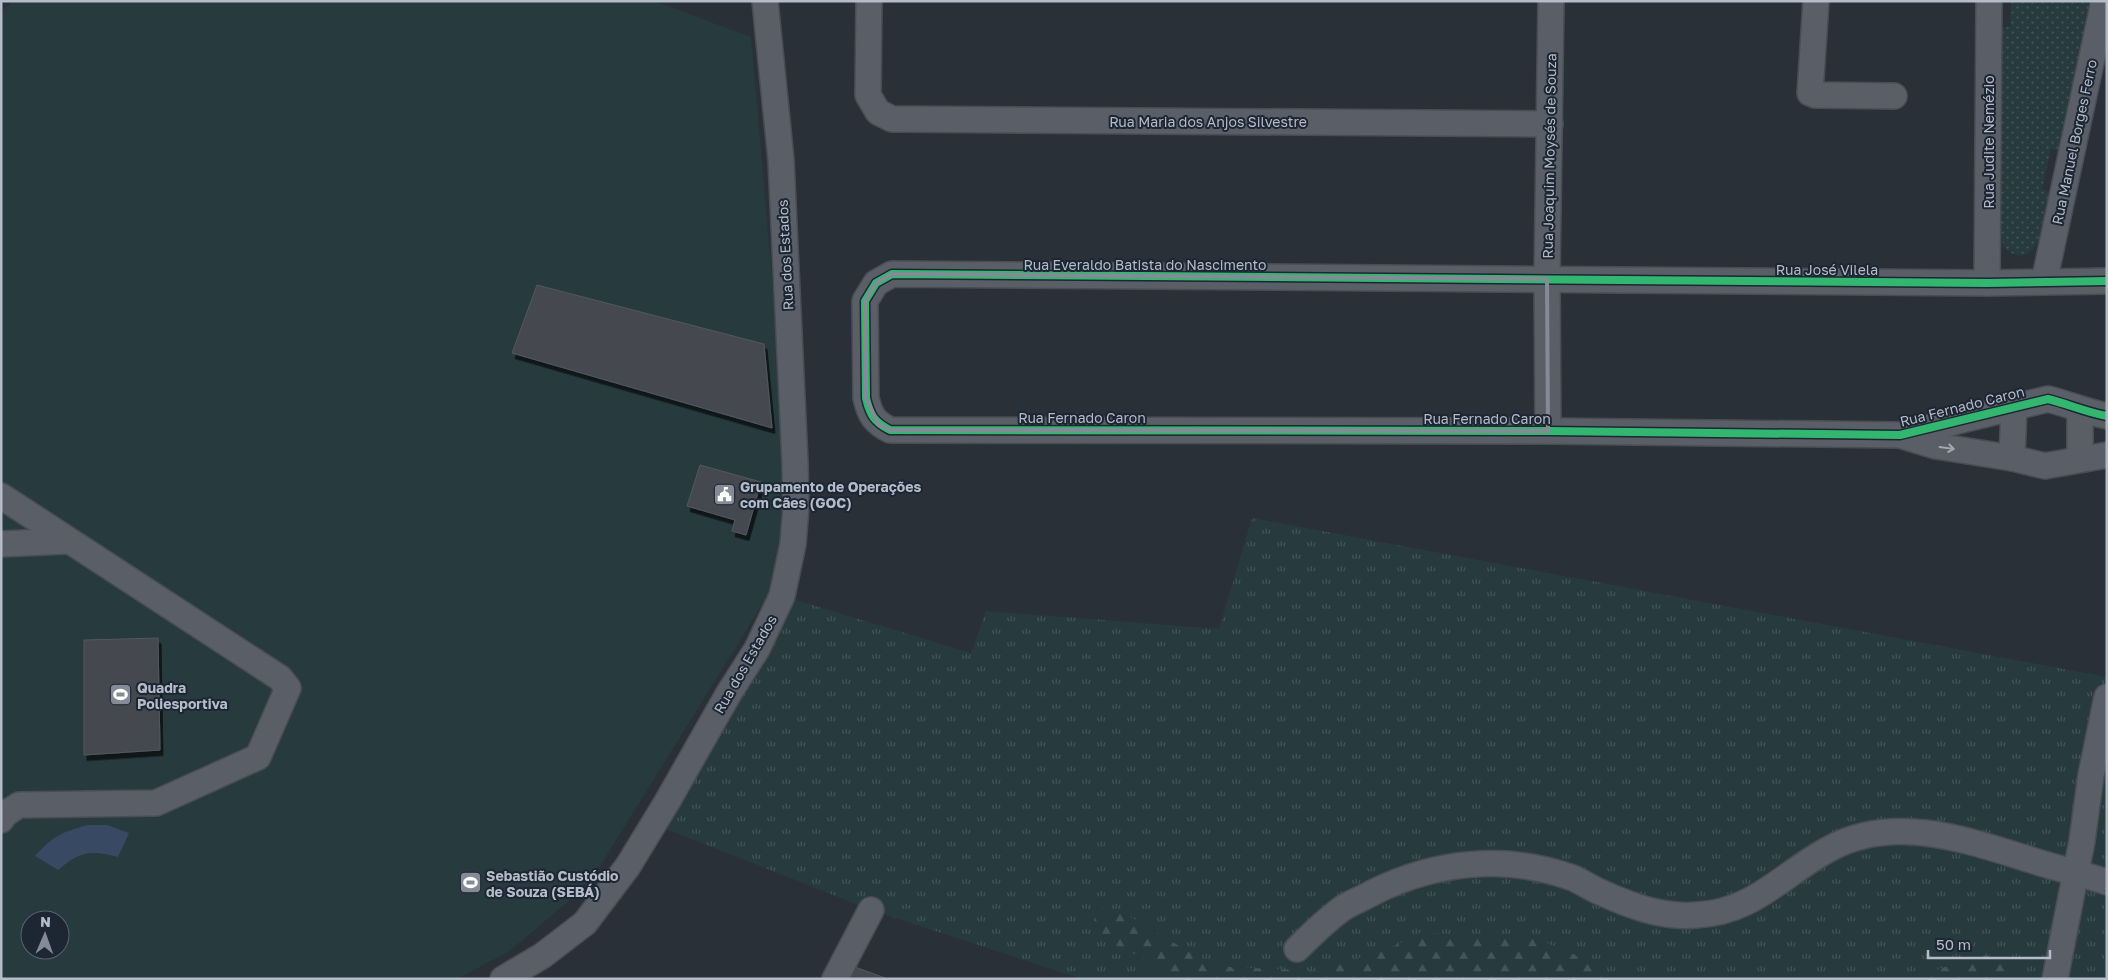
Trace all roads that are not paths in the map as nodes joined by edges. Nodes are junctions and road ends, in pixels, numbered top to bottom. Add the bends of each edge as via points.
1 (766, 1) edge
2 (869, 1) edge
3 (1551, 1) edge
4 (1989, 1) edge
5 (2104, 1) edge
6 (1815, 8) edge
7 (1894, 96) dead end
8 (1550, 124) junction
9 (1547, 279) junction
10 (2107, 280) edge
11 (2044, 282) junction
12 (1987, 283) junction
13 (2014, 406) junction
14 (869, 411) joint
15 (2080, 411) junction
16 (2107, 416) edge
17 (1548, 431) junction
18 (1900, 435) junction
19 (2107, 455) edge
20 (2012, 458) junction
21 (2080, 459) junction
22 (1, 496) edge
23 (68, 541) junction
24 (1, 544) edge
25 (2107, 697) edge
26 (1, 820) edge
27 (2076, 873) junction
28 (2107, 882) edge
29 (870, 910) dead end
30 (1297, 949) dead end
31 (503, 979) edge
32 (836, 979) edge
33 (2055, 979) edge

1 - 31 street, Rua dos Estados via 781,160 796,462 793,544 782,596 757,649 628,866 586,923 542,956
2 - 8 street, Rua Maria dos Anjos Silvestre via 868,95 878,112 892,119
3 - 8 street, Rua Joaquim Moysés de Souza
4 - 12 street, Rua Judite Nemézio
5 - 11 street, Rua Manuel Borges Ferro
6 - 7 street via 1810,93
8 - 9 street, Rua Joaquim Moysés de Souza
9 - 12 street, Rua José Vilela
9 - 14 street, Rua Everaldo Batista do Nascimento via 892,274 876,284 865,301 866,398
9 - 17 street, Rua Joaquim Moysés de Souza
10 - 11 street, Rua José Vilela
11 - 12 street, Rua José Vilela
13 - 15 street, Rua Fernado Caron via 2048,399
13 - 18 street, Rua Fernado Caron
13 - 20 street
14 - 17 street, Rua Fernado Caron via 878,424 890,430
15 - 16 street, Rua Fernado Caron
15 - 21 street
17 - 18 street, Rua Fernado Caron
18 -> 20 street, Rua Fernado Caron via 1936,446
19 - 21 street, Rua Fernado Caron
20 - 21 street, Rua Fernado Caron via 2045,466
22 - 23 street
23 - 24 street
23 - 26 street via 280,678 288,688 258,757 156,803 19,805
25 - 27 street
27 - 28 street
27 - 30 street via 1960,840 1911,831 1890,831 1833,847 1735,909 1694,916 1657,913 1635,907 1554,872 1484,862 1449,866 1398,880 1344,907
27 - 33 street
29 - 32 street

